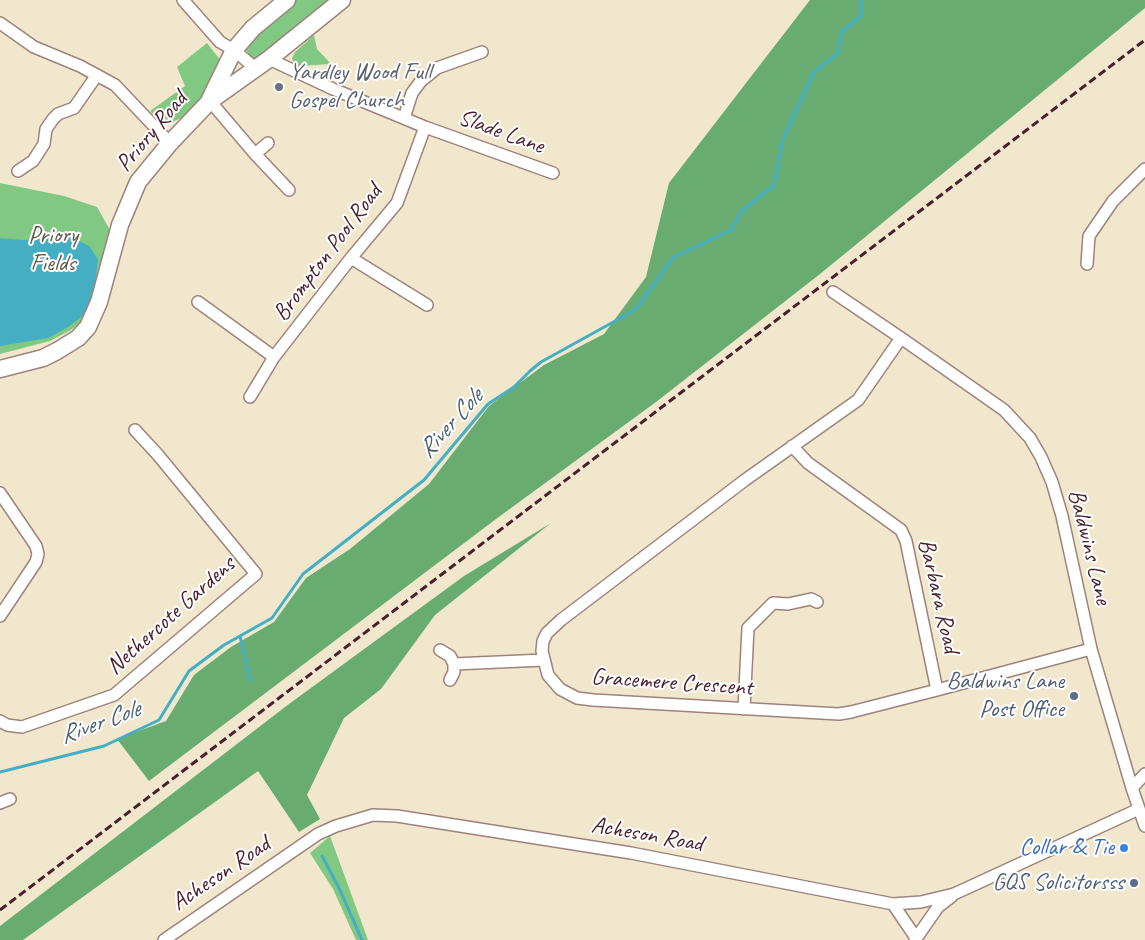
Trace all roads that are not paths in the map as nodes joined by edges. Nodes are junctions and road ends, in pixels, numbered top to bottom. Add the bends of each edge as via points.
1 (183, 0) edge
2 (287, 0) edge
3 (342, 0) edge
4 (0, 23) edge
5 (234, 50) junction
6 (482, 52) dead end
7 (269, 59) junction
8 (255, 68) junction
9 (97, 75) junction
10 (210, 101) junction
11 (404, 118) junction
12 (425, 127) junction
13 (170, 143) junction
14 (268, 143) dead end
15 (255, 154) junction
16 (1145, 169) edge
17 (18, 170) dead end
18 (553, 173) dead end
19 (289, 190) dead end
20 (351, 258) junction
21 (1087, 264) dead end
22 (833, 292) dead end
23 (198, 302) dead end
24 (427, 305) dead end
25 (901, 338) junction
26 (274, 357) junction
27 (0, 369) edge
28 (250, 397) dead end
29 (135, 430) dead end
30 (792, 446) junction
31 (0, 493) edge
32 (817, 602) dead end
33 (0, 616) edge
34 (1091, 648) junction
35 (440, 650) dead end
36 (544, 660) junction
37 (454, 664) junction
38 (450, 680) dead end
39 (937, 690) junction
40 (744, 709) junction
41 (0, 721) edge
42 (1145, 774) edge
43 (1132, 788) junction
44 (1139, 808) junction
45 (1145, 826) edge
46 (954, 894) junction
47 (893, 904) junction
48 (915, 939) edge
49 (164, 940) edge

1 - 5 street via 220,42
2 - 5 street, Priory Road via 253,28
3 - 7 street, Priory Road
4 - 9 street via 34,47
5 - 8 street
5 - 10 street, Priory Road
6 - 11 street via 437,68 421,81 412,93
7 - 8 street, Priory Road
7 - 11 street, Slade Lane
8 - 10 street, Priory Road
9 - 13 street via 115,85
9 - 17 street via 74,108 53,119 46,129 44,144 33,161
10 - 13 street, Priory Road
10 - 15 street
11 - 12 street, Slade Lane
12 - 18 street, Slade Lane
12 - 20 street, Brompton Pool Road via 397,203
13 - 27 street, Priory Road via 138,182 126,207 99,302 88,327 57,352
14 - 15 street
15 - 19 street
16 - 21 street via 1113,201 1089,236
20 - 24 street
20 - 26 street, Brompton Pool Road
22 - 25 street, Baldwins Lane
23 - 26 street
25 - 30 street, Gracemere Crescent via 858,400
25 - 34 street, Baldwins Lane via 1004,410 1030,438 1041,456 1062,516
26 - 28 street, Brompton Pool Road
29 - 41 street, Nethercote Gardens via 256,574 114,695 22,727
30 - 36 street, Gracemere Crescent via 561,620 543,641
30 - 39 street, Barbara Road via 808,463 901,530
31 - 33 street via 36,546 38,554
32 - 40 street via 811,599 788,604 773,603 748,628
34 - 39 street, Gracemere Crescent
34 - 43 street, Baldwins Lane
35 - 37 street via 450,656
36 - 37 street
36 - 40 street, Gracemere Crescent via 554,684 576,698
37 - 38 street
39 - 40 street, Gracemere Crescent via 839,714
42 - 43 street
43 - 44 street, Baldwins Lane
44 - 45 street, Baldwins Lane
44 - 46 street, Acheson Road
46 - 47 street, Acheson Road via 921,902
46 - 48 street via 938,907
47 - 48 street
47 - 49 street, Acheson Road via 631,853 397,816 373,815 318,834

